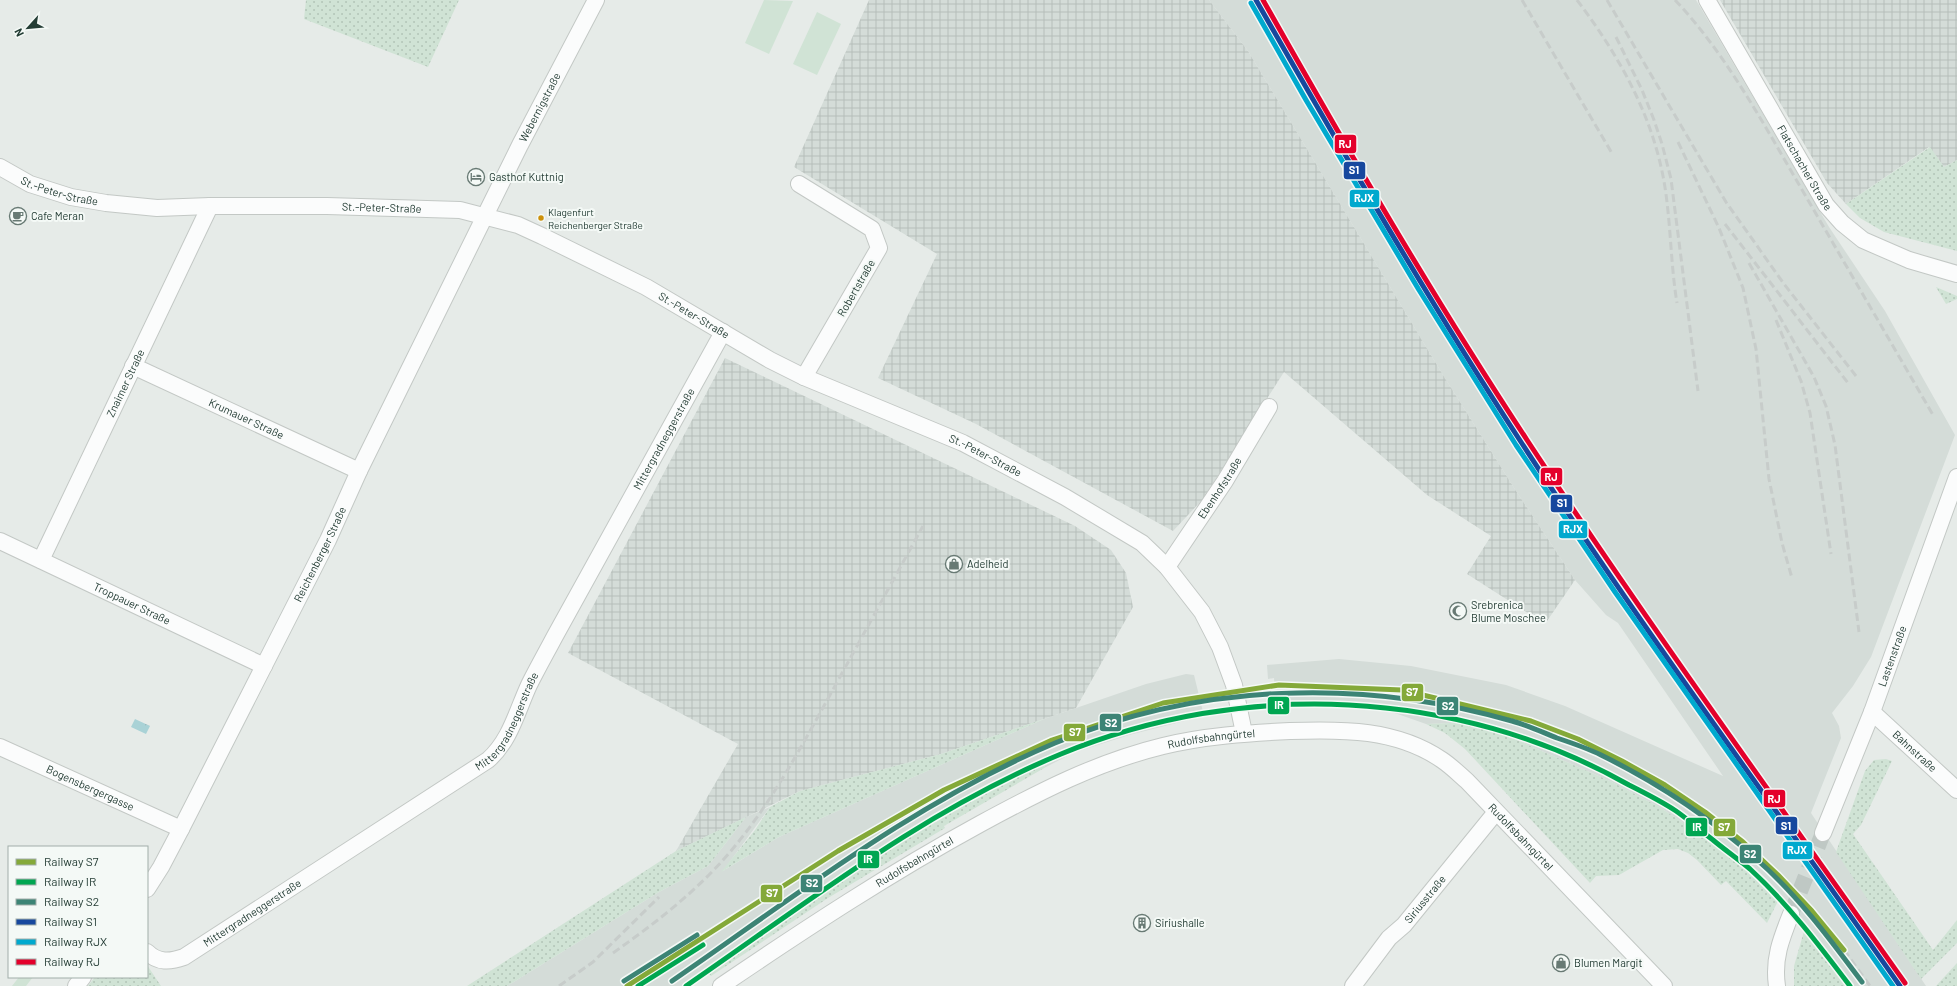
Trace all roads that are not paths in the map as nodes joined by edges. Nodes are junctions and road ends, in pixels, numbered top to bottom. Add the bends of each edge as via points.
1 (596, 0) edge
2 (1707, 0) edge
3 (0, 167) edge
4 (799, 184) dead end
5 (210, 206) junction
6 (485, 215) junction
7 (1957, 274) edge
8 (723, 332) junction
9 (133, 366) junction
10 (804, 377) junction
11 (1270, 407) dead end
12 (359, 471) junction
13 (1957, 477) edge
14 (0, 541) edge
15 (42, 560) junction
16 (1167, 567) junction
17 (264, 666) junction
18 (1872, 712) junction
19 (1244, 733) junction
20 (0, 747) edge
21 (1957, 790) edge
22 (1496, 812) junction
23 (181, 830) junction
24 (1823, 833) tunnel mouth
25 (148, 887) edge
26 (1790, 914) tunnel mouth
27 (148, 953) edge
28 (82, 978) edge
29 (76, 986) edge
30 (721, 986) edge
31 (1353, 986) edge
32 (1664, 986) edge
33 (1777, 986) edge

1 - 6 street, Webernigstraße
2 - 7 street, Flatschacher Straße via 1826,205 1842,223 1863,240 1908,260
3 - 5 street, St.-Peter-Straße via 30,184 106,204 164,208
4 - 10 street, Robertstraße via 872,229 879,248
5 - 6 street, St.-Peter-Straße via 460,210
5 - 9 street, Znaimer Straße
6 - 8 street, St.-Peter-Straße via 518,225 632,280
6 - 12 street, Reichenberger Straße
8 - 10 street, St.-Peter-Straße
8 - 27 street, Mittergradneggerstraße via 555,636 503,744 496,752 488,760 184,957 161,961
9 - 12 street, Krumauer Straße
9 - 15 street, Znaimer Straße
10 - 16 street, St.-Peter-Straße via 956,440 1041,484 1142,543
11 - 16 street, Ebenhofstraße via 1225,481
12 - 17 street, Reichenberger Straße via 328,540
13 - 18 street, Lastenstraße
14 - 15 street, Troppauer Straße
15 - 17 street, Troppauer Straße
16 - 19 street, St.-Peter-Straße via 1202,612 1220,647 1234,685
17 - 23 street, Reichenberger Straße
18 - 21 street, Bahnstraße
18 - 24 street, Lastenstraße
19 - 22 street, Rudolfsbahngürtel via 1342,729 1398,739 1442,759
19 - 30 street, Rudolfsbahngürtel via 1164,746 1132,755 1080,773 1037,793 868,888
20 - 23 street, Bogensbergergasse
22 - 31 street, Siriusstraße via 1404,925 1389,938
22 - 32 street, Rudolfsbahngürtel
23 - 25 street, Reichenberger Straße
26 - 33 street via 1775,961
28 - 29 street

